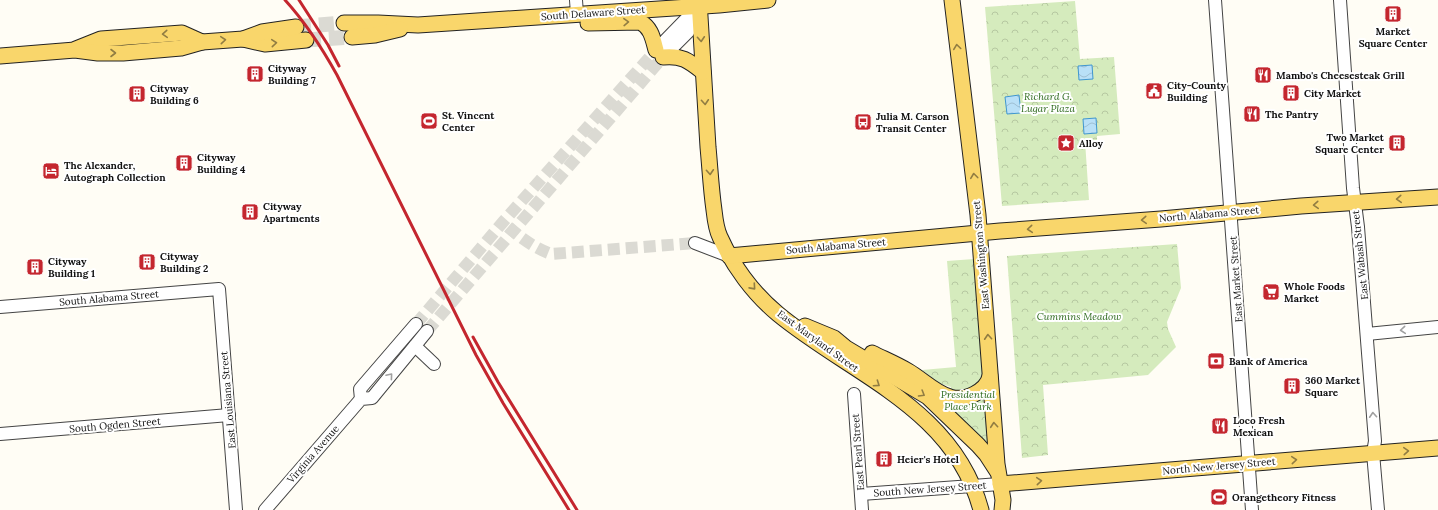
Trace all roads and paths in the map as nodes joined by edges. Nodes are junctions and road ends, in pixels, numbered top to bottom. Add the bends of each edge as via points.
1 (768, 0) edge
2 (952, 0) edge
3 (1215, 0) edge
4 (1340, 0) edge
5 (745, 1) edge
6 (699, 3) edge
7 (576, 7) edge
8 (532, 17) junction
9 (344, 23) tunnel mouth
10 (418, 25) junction
11 (296, 27) tunnel mouth
12 (352, 37) tunnel mouth
13 (243, 38) junction
14 (306, 40) tunnel mouth
15 (660, 54) junction
16 (0, 56) edge
17 (703, 72) junction
18 (1438, 197) edge
19 (1355, 203) junction
20 (1231, 213) junction
21 (980, 233) junction
22 (694, 243) tunnel mouth
23 (729, 256) junction
24 (219, 289) joint
25 (0, 307) edge
26 (778, 314) junction
27 (416, 324) tunnel mouth
28 (1438, 327) edge
29 (427, 331) tunnel mouth
30 (1367, 334) junction
31 (834, 338) junction
32 (415, 346) junction
33 (434, 364) dead end
34 (990, 376) junction
35 (854, 394) dead end
36 (361, 399) junction
37 (230, 415) junction
38 (0, 434) edge
39 (1438, 448) edge
40 (1373, 453) junction
41 (1249, 464) junction
42 (1000, 484) junction
43 (973, 486) junction
44 (861, 494) junction
45 (236, 510) edge
46 (265, 510) edge
47 (862, 510) edge
48 (981, 510) edge
49 (1002, 510) edge
50 (1252, 510) edge
51 (1378, 510) edge

1 - 5 main road, South Delaware Street
21 -> 2 main road, East Washington Street
3 - 20 street, East Market Street
4 - 19 street, East Wabash Street
5 - 6 main road, South Delaware Street
6 - 7 main road, South Delaware Street
6 - 15 street via 688,32
6 -> 17 main road, East Maryland Street
7 - 8 main road, South Delaware Street via 561,15
8 - 10 main road, South Delaware Street
8 -> 15 main road via 590,23 640,22 645,24 651,33
9 - 10 main road, South Delaware Street
10 - 12 main road, South Delaware Street via 375,35
11 - 13 main road via 262,32
13 -> 14 main road via 265,44
16 -> 13 main road via 75,50 123,53 181,48 202,42
15 - 17 main road via 683,58
17 -> 23 main road, East Maryland Street via 712,197 718,230
18 -> 19 main road, North Alabama Street
19 -> 20 main road, North Alabama Street
19 - 30 street, East Wabash Street
20 -> 21 main road, North Alabama Street
20 - 41 street, East Market Street
21 - 23 main road, South Alabama Street
34 -> 21 main road, East Washington Street
22 - 23 street, South Alabama Street
23 -> 26 main road, East Maryland Street via 745,279
24 - 25 street, South Alabama Street
24 - 37 street, East Louisiana Street
26 - 31 main road
26 -> 43 main road, East Maryland Street via 922,416 953,450
27 - 36 street, Virginia Avenue via 360,389
28 -> 30 street
29 - 32 street, Virginia Avenue
40 -> 30 street, East Wabash Street via 1375,441
31 - 34 main road via 850,342 908,371 952,398 964,398 974,394 987,384
31 -> 42 main road via 928,398 986,454 997,468
32 - 33 street
36 -> 32 street, Virginia Avenue via 372,398
42 -> 34 main road, East Washington Street
35 - 44 street, East Pearl Street
36 - 46 street, Virginia Avenue
37 - 38 street, South Ogden Street
37 - 45 street, East Louisiana Street
40 -> 39 main road, North New Jersey Street
41 -> 40 main road, North New Jersey Street
40 - 51 street, East Wabash Street
42 -> 41 main road, North New Jersey Street
41 - 50 street, East Market Street
42 - 43 street, South New Jersey Street
42 - 49 main road, East Washington Street
43 - 44 street, South New Jersey Street
43 - 48 main road
44 - 47 street, East Pearl Street

